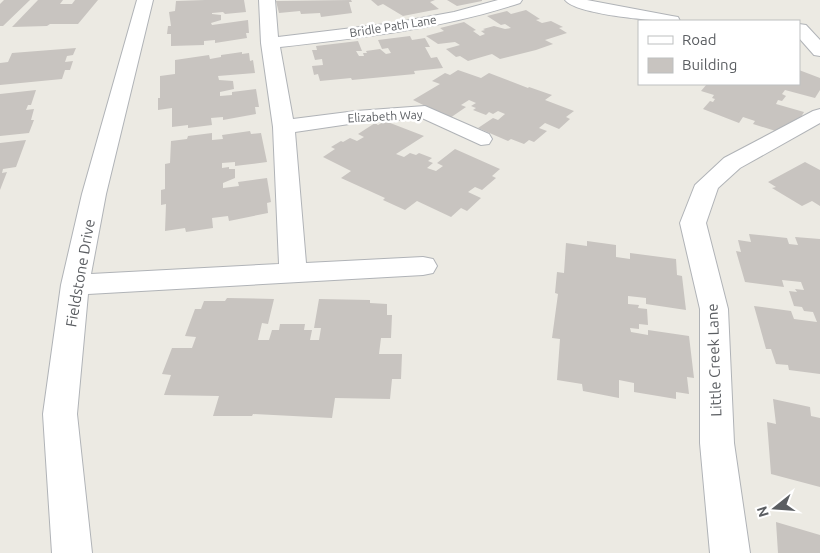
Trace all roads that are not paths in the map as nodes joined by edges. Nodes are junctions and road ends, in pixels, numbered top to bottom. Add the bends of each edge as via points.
1 (145, 0) edge
2 (266, 0) edge
3 (514, 0) edge
4 (573, 0) edge
5 (667, 20) edge
6 (800, 29) edge
7 (820, 29) edge
8 (270, 43) junction
9 (820, 51) edge
10 (820, 115) edge
11 (284, 127) junction
12 (481, 139) dead end
13 (423, 266) dead end
14 (293, 273) junction
15 (75, 285) junction
16 (72, 553) edge
17 (730, 553) edge

1 - 15 street, Fieldstone Drive via 94,194
2 - 8 street
3 - 8 street, Bridle Path Lane via 439,19
4 - 5 street
6 - 7 street
6 - 9 street
8 - 11 street
10 - 17 street, Little Creek Lane via 732,163 707,185 693,224 714,310 716,443
11 - 12 street, Elizabeth Way via 425,112
11 - 14 street
13 - 14 street
14 - 15 street
15 - 16 street, Fieldstone Drive via 60,414

